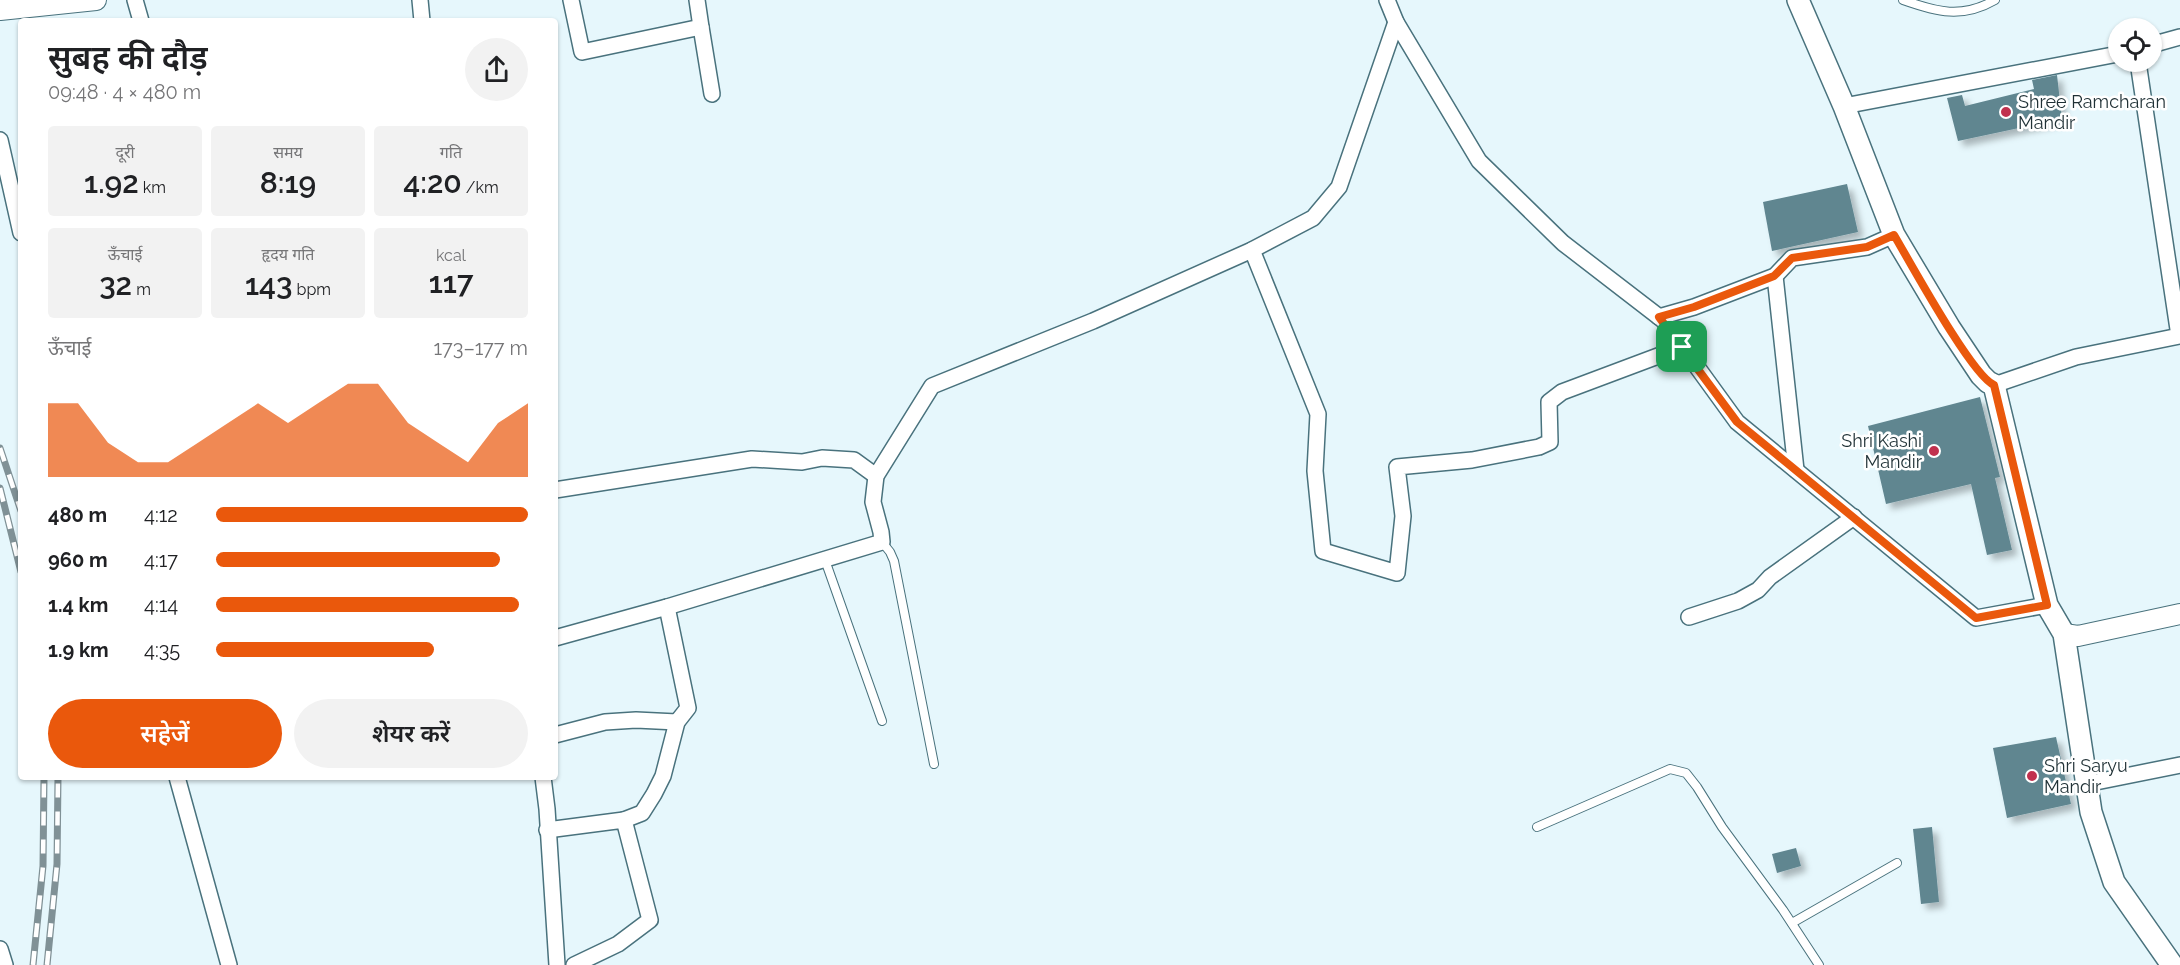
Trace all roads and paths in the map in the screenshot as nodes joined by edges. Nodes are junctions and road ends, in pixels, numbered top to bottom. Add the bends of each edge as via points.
1 (96, 0) edge
2 (135, 0) edge
3 (420, 0) edge
4 (571, 0) edge
5 (697, 0) edge
6 (1387, 0) edge
7 (1798, 0) edge
8 (1903, 0) edge
9 (1995, 0) edge
10 (0, 10) edge
11 (140, 18) edge
12 (422, 18) edge
13 (1396, 22) junction
14 (701, 27) junction
15 (2180, 37) edge
16 (2162, 42) edge
17 (2108, 56) edge
18 (2140, 72) edge
19 (712, 94) dead end
20 (1844, 106) junction
21 (0, 140) edge
22 (18, 219) edge
23 (1894, 235) junction
24 (1252, 250) junction
25 (2174, 266) edge
26 (1774, 276) junction
27 (1659, 317) junction
28 (1682, 347) junction
29 (1994, 385) junction
30 (1796, 470) junction
31 (876, 476) junction
32 (558, 490) edge
33 (1854, 517) junction
34 (882, 542) junction
35 (825, 560) junction
36 (2047, 605) junction
37 (667, 607) junction
38 (2180, 614) edge
39 (1689, 617) dead end
40 (2064, 634) junction
41 (558, 637) edge
42 (882, 721) dead end
43 (677, 722) junction
44 (558, 734) edge
45 (934, 764) dead end
46 (2180, 765) edge
47 (178, 780) edge
48 (543, 780) edge
49 (2086, 784) junction
50 (624, 820) junction
51 (1537, 827) dead end
52 (547, 830) junction
53 (1897, 863) dead end
54 (1792, 923) junction
55 (0, 949) edge
56 (5, 965) edge
57 (229, 965) edge
58 (557, 965) edge
59 (574, 965) edge
60 (1819, 965) edge
61 (2172, 965) edge

1 - 10 street
2 - 11 street
3 - 12 street
4 - 14 street via 582,52
5 - 14 street
6 - 13 street
7 - 20 main road
8 - 9 lane via 1947,13 1969,12
13 - 24 street via 1339,187 1313,218
13 - 27 street via 1479,161 1563,243
14 - 19 street
15 - 16 street
17 - 20 street
18 - 25 street
20 - 23 main road
21 - 22 street
23 - 26 street via 1867,247 1792,258
23 - 29 main road via 1974,365
24 - 28 street via 1318,414 1315,471 1323,551 1397,573 1403,516 1397,467 1472,460 1539,447 1550,442 1549,402 1562,392
24 - 31 street via 1093,321 932,386
25 - 29 street via 2179,336 2076,357
26 - 27 street
26 - 30 street
27 - 28 street
28 - 30 street via 1737,422
29 - 36 main road
30 - 33 street
31 - 32 street via 854,460 752,459
31 - 34 street via 873,502
33 - 36 street via 1976,618
33 - 39 street via 1770,577 1758,590
34 - 35 street
34 - 45 lane via 894,561
35 - 37 street
35 - 42 lane
36 - 40 main road
37 - 41 street
37 - 43 street via 688,708
38 - 40 street via 2078,636
40 - 49 main road
43 - 44 street via 605,722
43 - 50 street via 663,776 654,794 642,813
46 - 49 street
47 - 57 street
48 - 52 street
49 - 61 main road via 2114,882
50 - 52 street
50 - 59 street via 650,920 618,944
51 - 54 lane via 1670,769 1686,773
52 - 58 street
53 - 54 lane
54 - 60 lane
55 - 56 street

